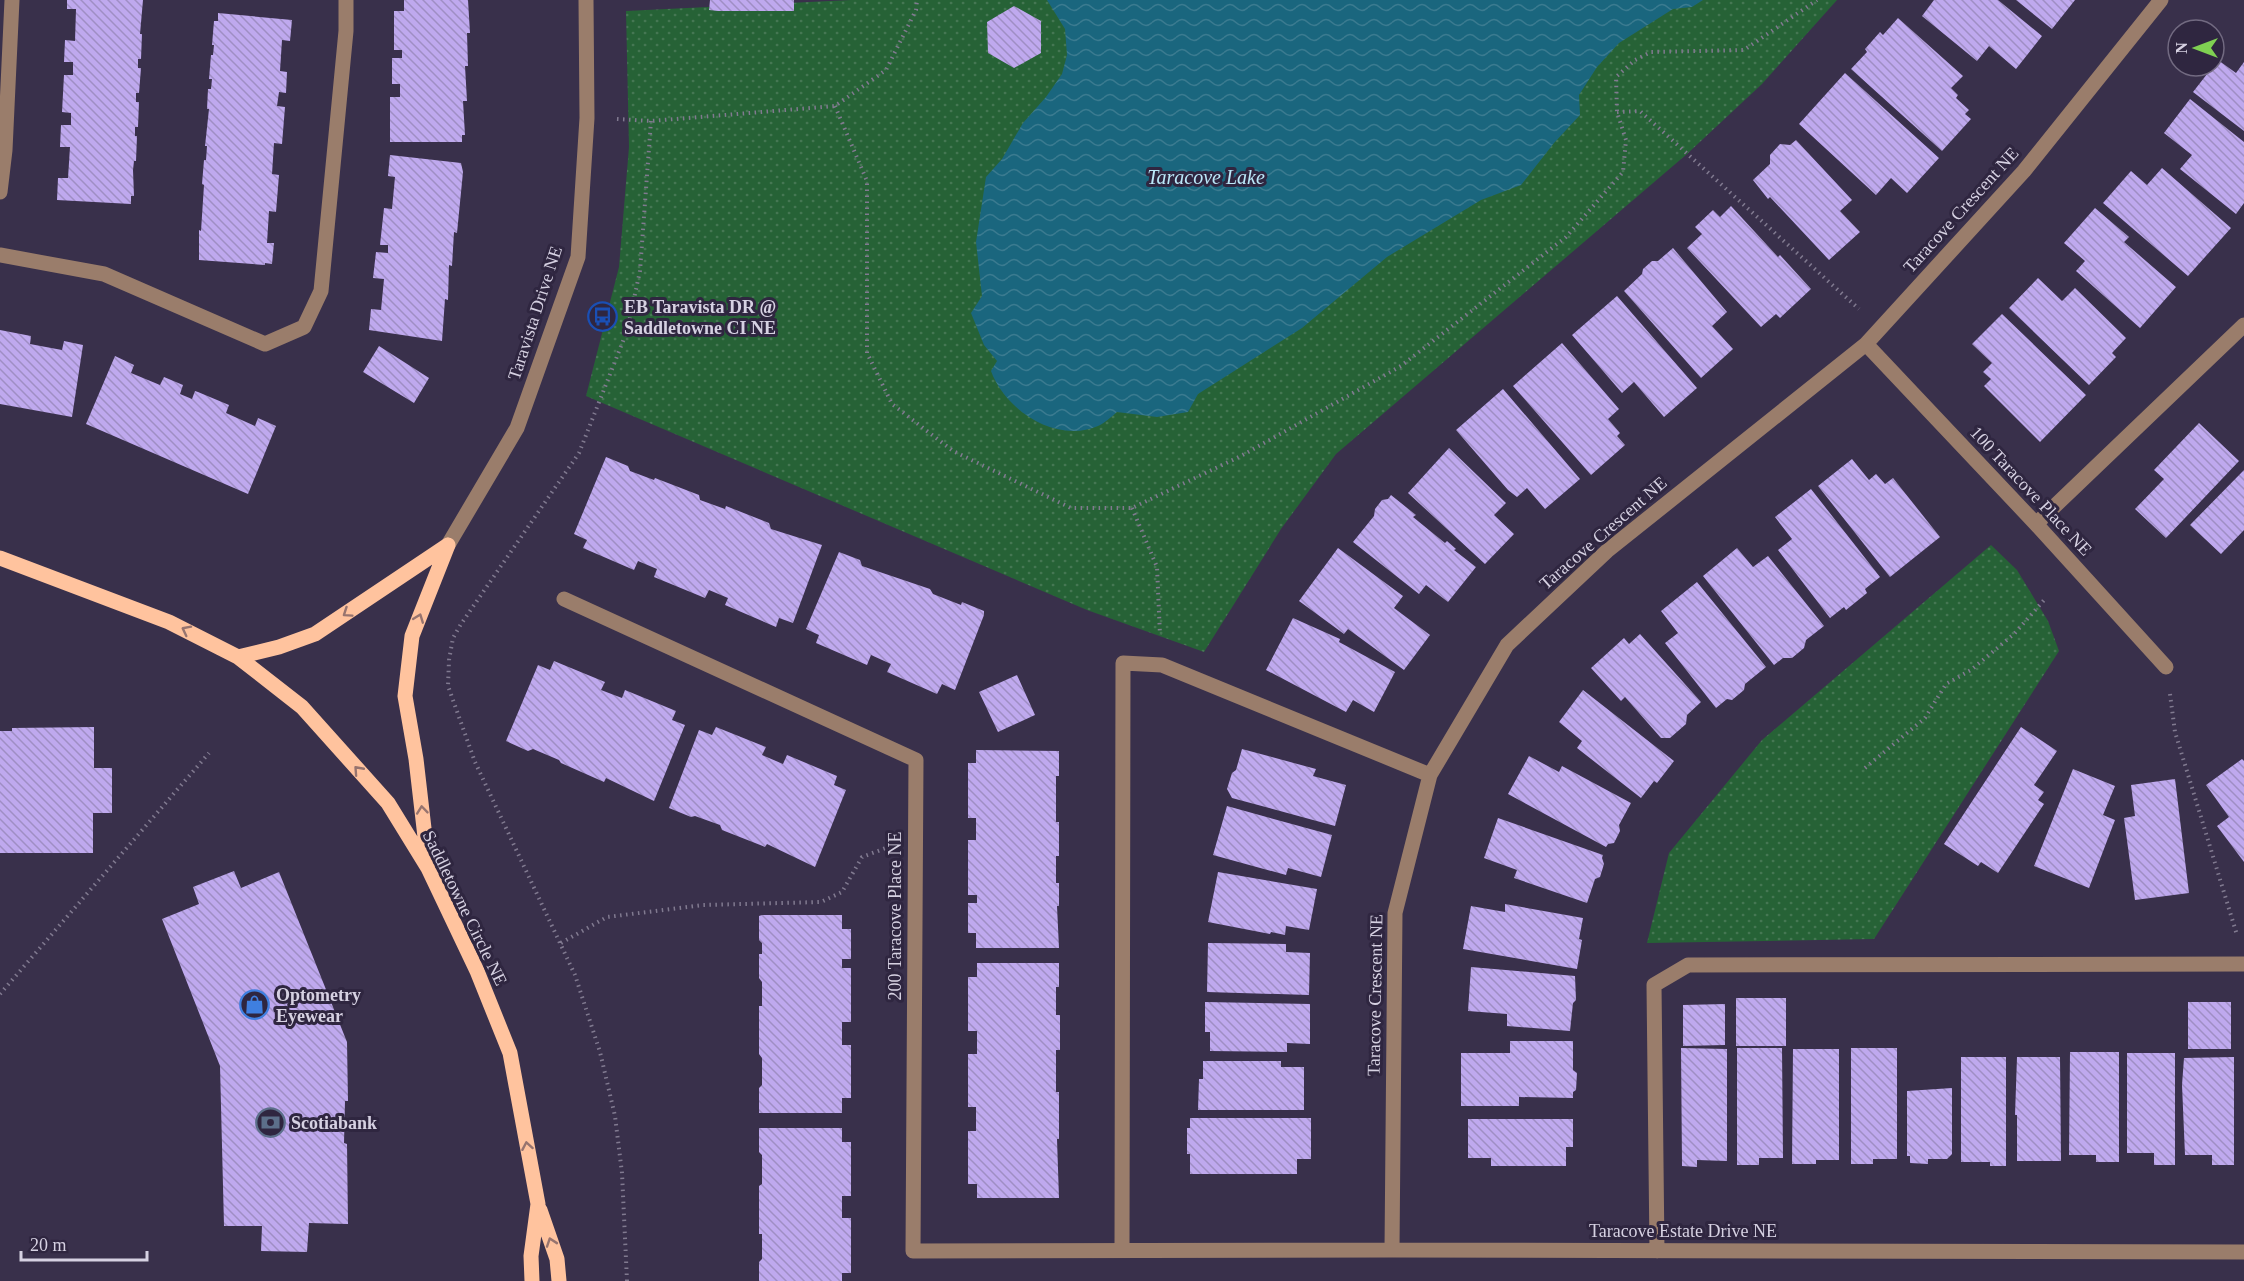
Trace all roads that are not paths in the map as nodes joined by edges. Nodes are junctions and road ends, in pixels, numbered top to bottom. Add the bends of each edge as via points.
1 (12, 0) edge
2 (346, 0) edge
3 (586, 0) edge
4 (2161, 0) edge
5 (0, 192) edge
6 (0, 255) edge
7 (2244, 325) edge
8 (1866, 344) junction
9 (2036, 524) junction
10 (448, 545) junction
11 (0, 558) edge
12 (564, 599) dead end
13 (238, 657) junction
14 (2166, 667) road end
15 (1430, 776) junction
16 (428, 868) junction
17 (2244, 964) edge
18 (538, 1204) junction
19 (1122, 1250) junction
20 (1392, 1250) junction
21 (1657, 1251) junction
22 (2244, 1252) edge
23 (532, 1281) edge
24 (558, 1281) edge

1 - 5 street
2 - 6 street via 321,291 304,327 265,345 104,274
3 - 10 street, Taravista Drive NE via 587,118 578,257 517,428
4 - 8 street, Taracove Crescent NE via 2024,171
7 - 9 street
8 - 9 street, 100 Taracove Place NE
8 - 15 street, Taracove Crescent NE via 1607,551 1508,645
9 - 14 street, 100 Taracove Place NE
10 -> 13 main road via 315,634
16 -> 10 main road via 405,696 412,636
13 -> 11 main road, Saddletowne Circle NE via 169,622
12 - 19 street, 200 Taracove Place NE via 916,760 913,1251
16 -> 13 main road, Saddletowne Circle NE via 388,803 366,778 302,707
15 - 19 street via 1161,665 1123,663
15 - 20 street, Taracove Crescent NE via 1395,913
18 -> 16 main road, Saddletowne Circle NE via 510,1053 477,971
17 - 21 street via 1688,965 1654,985
18 - 23 main road, Saddletowne Circle NE
24 -> 18 main road via 556,1258
19 - 20 street, Taracove Estate Drive NE
20 - 21 street, Taracove Estate Drive NE
21 - 22 street, Taracove Estate Drive NE

